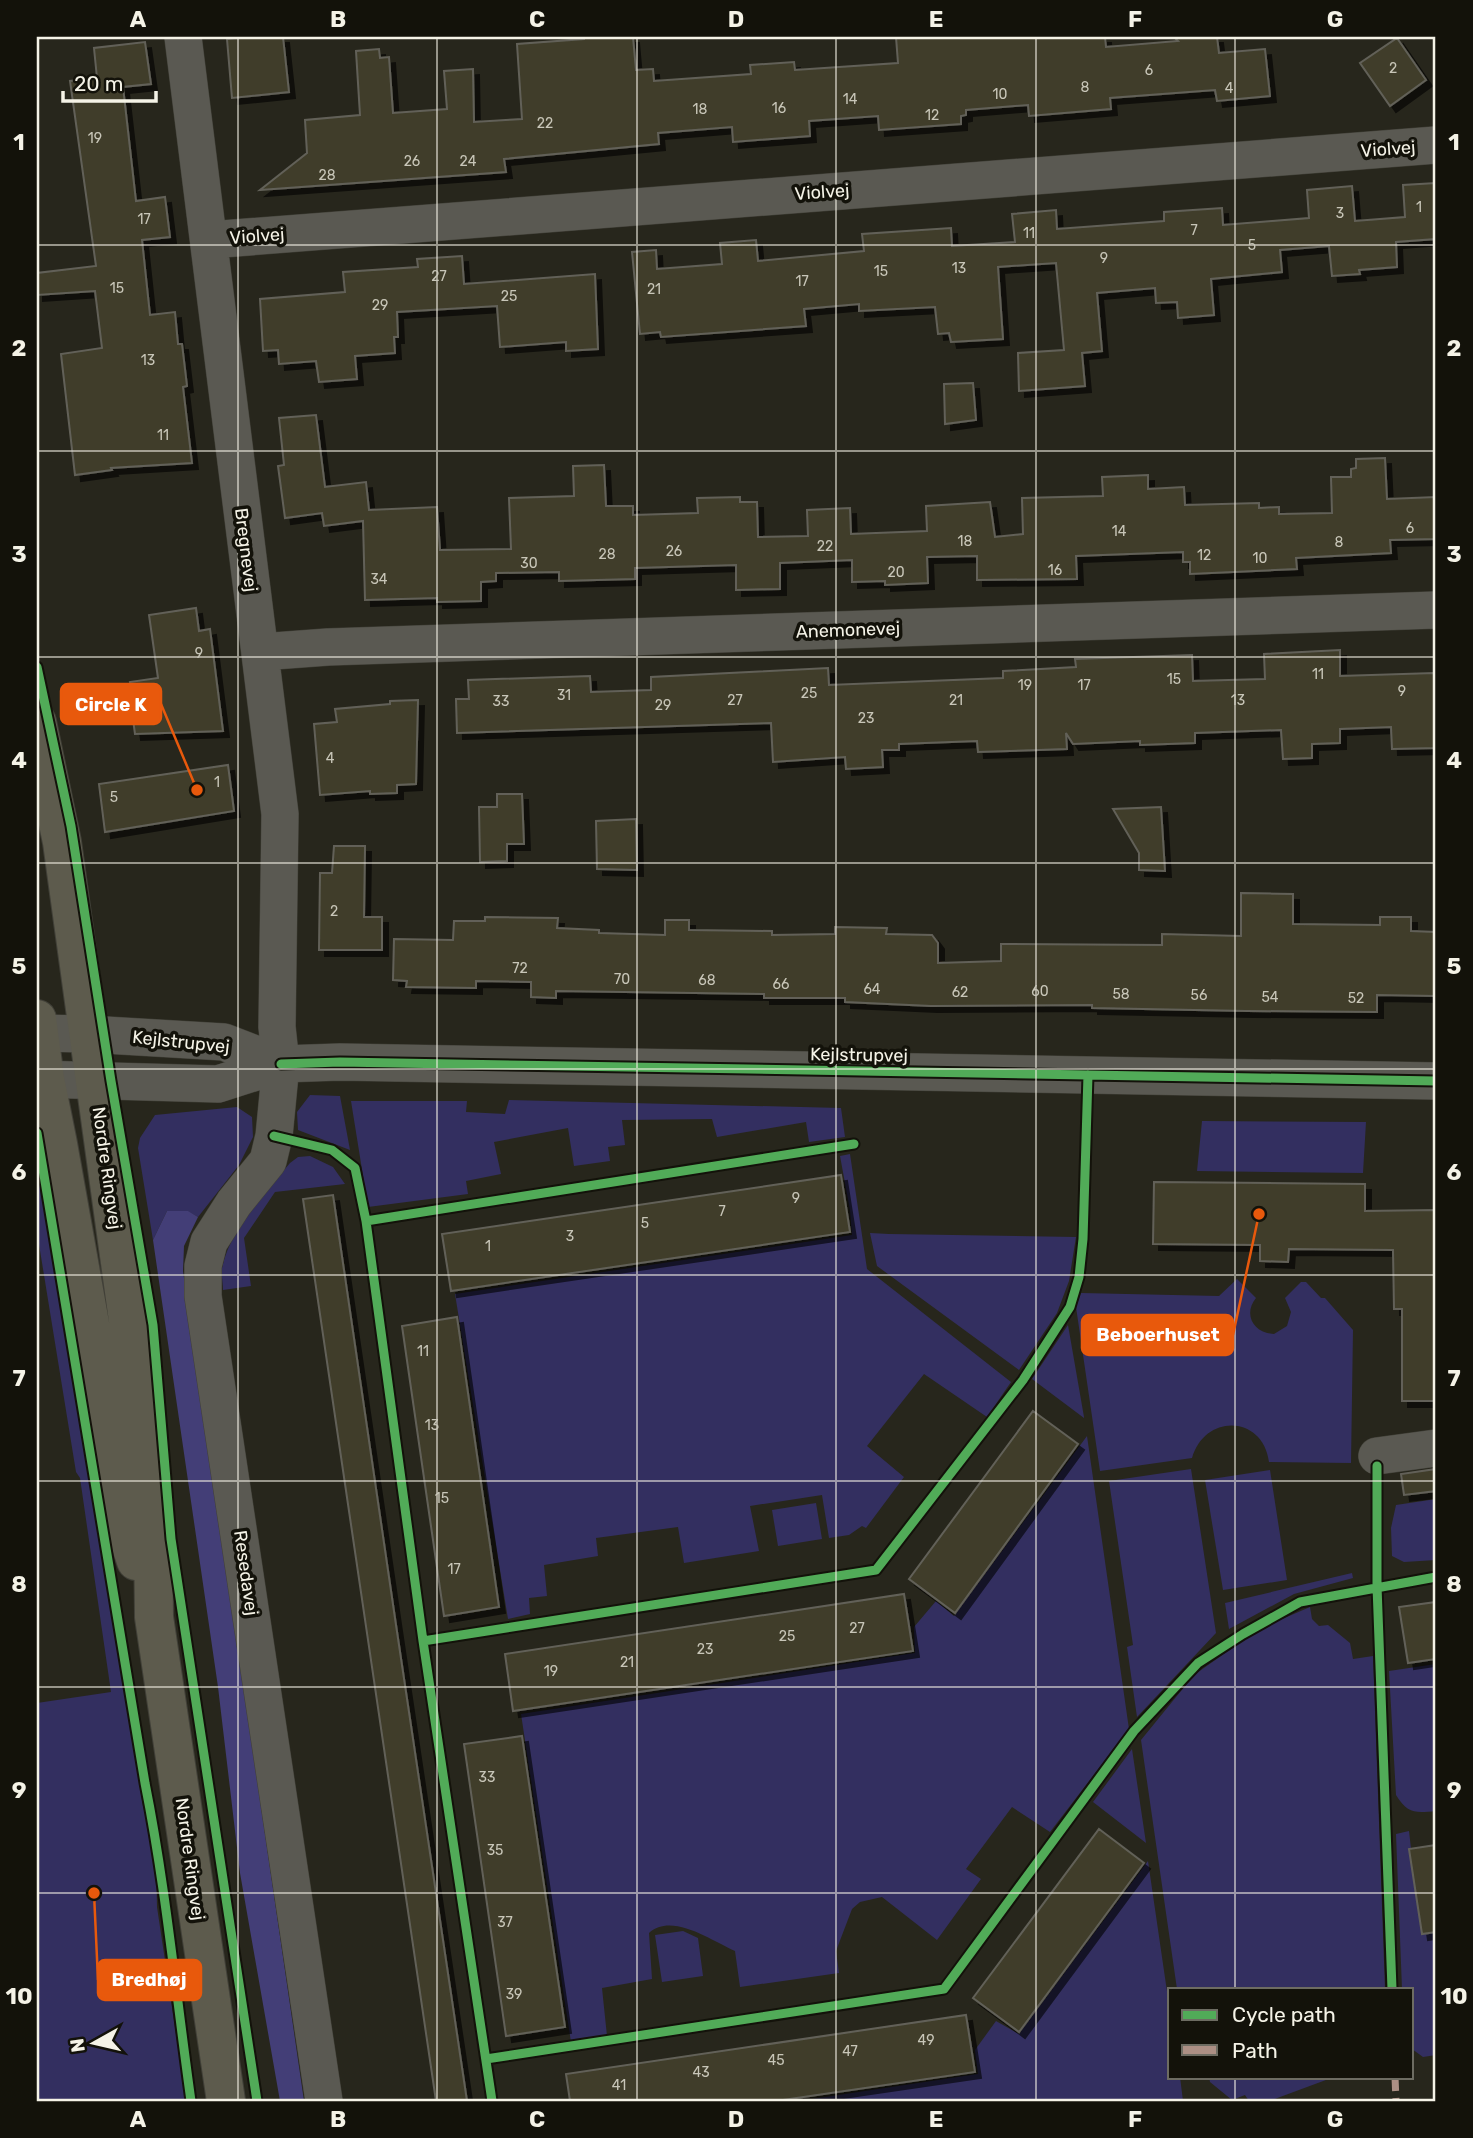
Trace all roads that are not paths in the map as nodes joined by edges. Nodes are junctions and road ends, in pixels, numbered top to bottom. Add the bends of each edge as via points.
1 (183, 37) edge
2 (1436, 145) edge
3 (208, 240) junction
4 (1436, 610) edge
5 (260, 652) junction
6 (37, 722) edge
7 (37, 1029) edge
8 (88, 1034) junction
9 (281, 1064) junction
10 (41, 1079) edge
11 (94, 1080) junction
12 (1436, 1081) edge
13 (1436, 1448) edge
14 (1377, 1456) dead end
15 (155, 1617) junction
16 (226, 2101) edge
17 (324, 2101) edge

1 - 3 street, Bregnevej
2 - 3 street, Violvej
3 - 5 street, Bregnevej
4 - 5 street, Anemonevej
5 - 9 street, Bregnevej via 280,814 277,1027
6 - 8 main road, Nordre Ringvej via 62,842
7 - 8 street, Kejlstrupvej
7 - 10 main road, Nordre Ringvej
8 - 9 street, Kejlstrupvej via 224,1042
8 - 11 main road, Nordre Ringvej
9 - 11 street, Kejlstrupvej via 218,1084
9 - 12 street, Kejlstrupvej
9 - 17 street, Resedavej via 268,1161 209,1242 203,1296
10 - 11 street, Kejlstrupvej
10 - 15 main road, Nordre Ringvej via 58,1144 128,1537
11 - 15 main road, Nordre Ringvej via 139,1400 153,1537
13 - 14 street
15 - 16 main road, Nordre Ringvej

